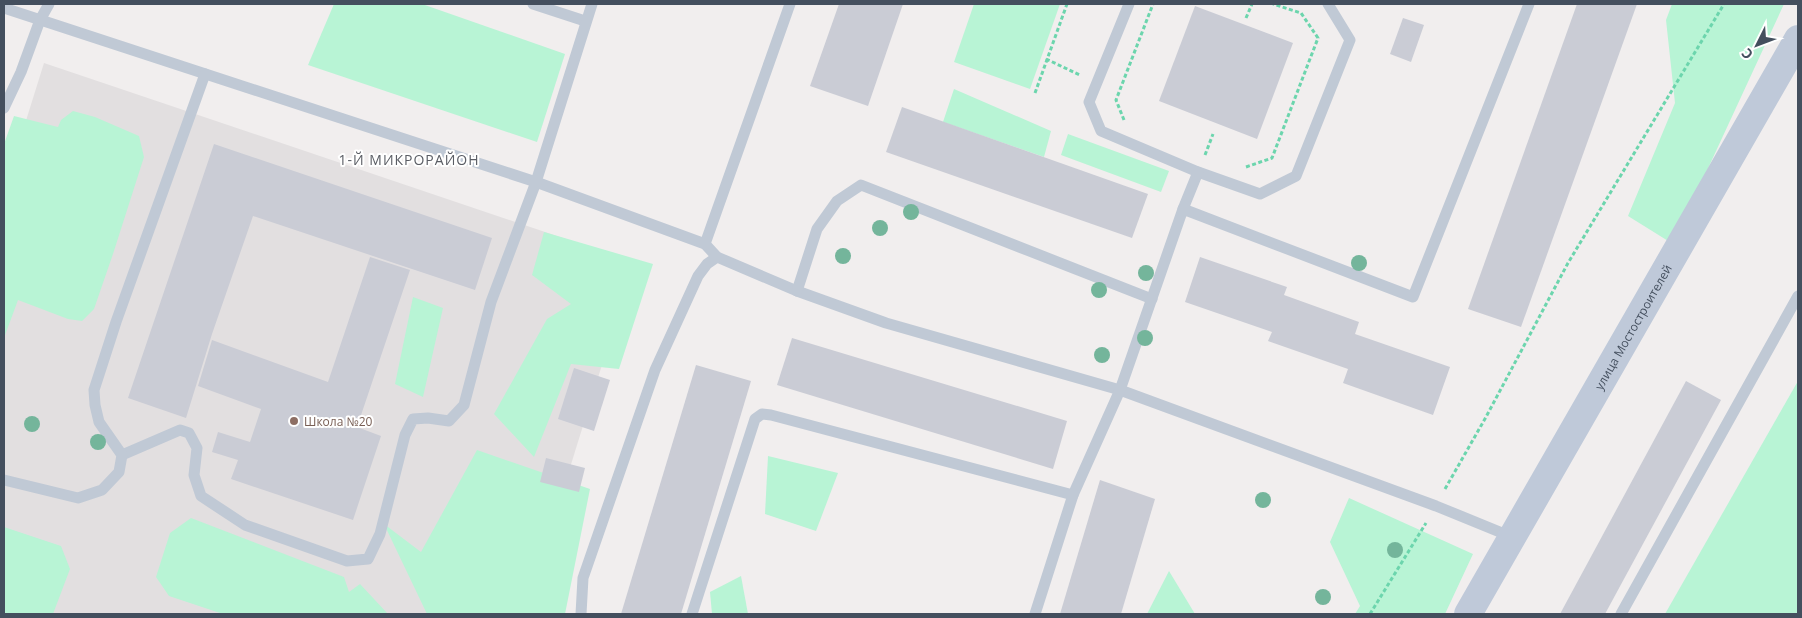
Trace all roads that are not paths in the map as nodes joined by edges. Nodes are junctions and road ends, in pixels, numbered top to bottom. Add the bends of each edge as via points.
1 (48, 4) edge
2 (533, 4) edge
3 (592, 4) edge
4 (790, 4) edge
5 (1129, 4) edge
6 (1328, 4) edge
7 (1529, 4) edge
8 (4, 8) edge
9 (40, 20) junction
10 (585, 21) junction
11 (1798, 39) edge
12 (205, 74) junction
13 (4, 108) edge
14 (1198, 172) junction
15 (536, 182) junction
16 (1183, 209) junction
17 (705, 244) junction
18 (717, 257) junction
19 (797, 291) junction
20 (1798, 296) edge
21 (1152, 299) junction
22 (1120, 390) junction
23 (122, 456) junction
24 (4, 480) edge
25 (1073, 495) junction
26 (1512, 537) junction
27 (581, 614) edge
28 (692, 614) edge
29 (1035, 614) edge
30 (1468, 614) edge
31 (1621, 614) edge

1 - 9 lane
2 - 10 lane
3 - 10 lane
4 - 17 lane
5 - 14 lane via 1089,102 1101,131
6 - 14 lane via 1350,40 1296,176 1260,194
7 - 16 lane via 1413,297
8 - 9 lane
9 - 12 lane
9 - 13 lane
10 - 15 lane
11 - 26 main road, улица Мостостроителей
12 - 15 lane
12 - 23 lane via 94,390 99,422
14 - 16 lane
15 - 17 lane
15 - 23 lane via 491,302 464,406 449,421 413,419 405,435 380,534 368,559 347,561 245,525 201,496 194,475 197,448 189,433 180,430
16 - 21 lane
17 - 18 lane
18 - 19 lane
18 - 27 lane via 698,276 655,370 583,578
19 - 21 lane via 817,229 837,201 861,185
19 - 22 lane via 886,323
20 - 31 lane
21 - 22 lane
22 - 25 lane
22 - 26 lane
23 - 24 lane via 119,472 102,490 78,498
25 - 28 lane via 762,414 755,419
25 - 29 lane
26 - 30 main road, улица Мостостроителей

